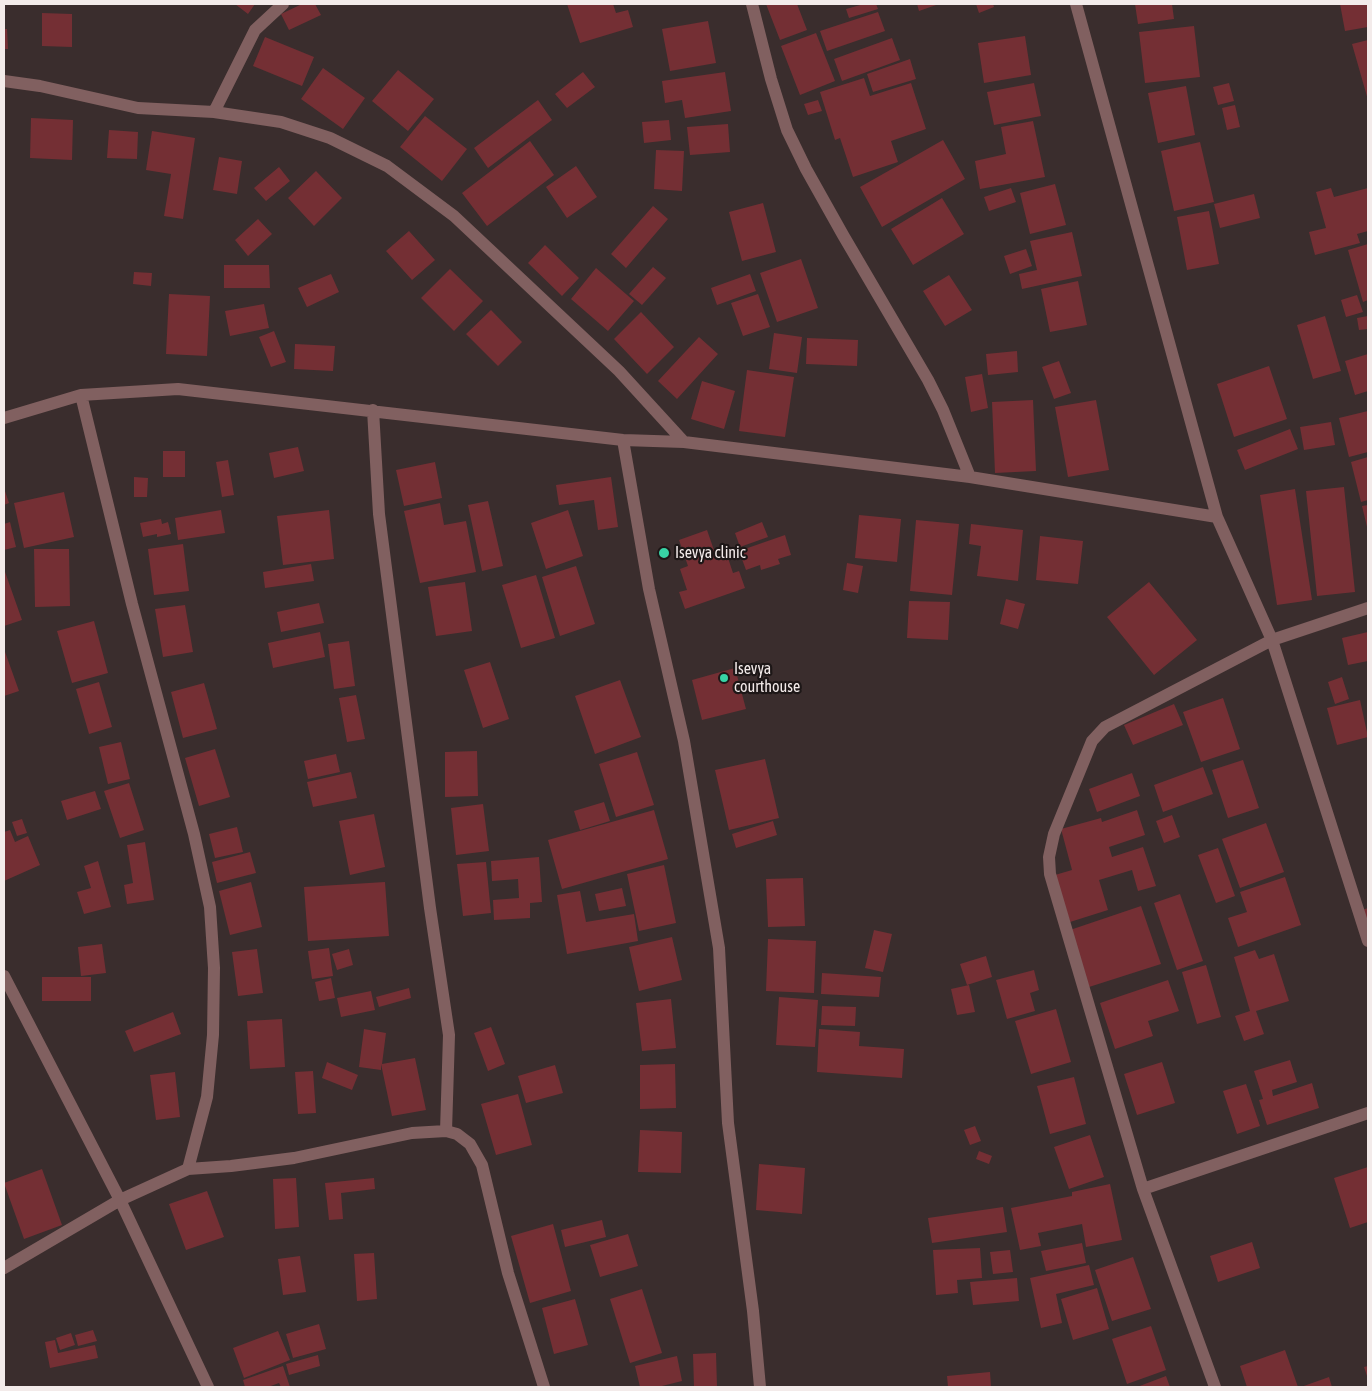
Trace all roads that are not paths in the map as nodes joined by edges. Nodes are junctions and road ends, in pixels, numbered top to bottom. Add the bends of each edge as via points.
1 (752, 4) edge
2 (1076, 4) edge
3 (280, 5) edge
4 (4, 81) edge
5 (214, 112) junction
6 (81, 396) junction
7 (373, 410) junction
8 (4, 418) edge
9 (623, 440) junction
10 (684, 442) junction
11 (970, 477) junction
12 (1217, 517) junction
13 (1368, 608) edge
14 (1272, 640) junction
15 (1368, 941) edge
16 (4, 976) edge
17 (1368, 1113) edge
18 (446, 1131) junction
19 (188, 1169) junction
20 (1143, 1189) junction
21 (120, 1200) junction
22 (4, 1268) edge
23 (208, 1387) edge
24 (544, 1387) edge
25 (760, 1387) edge
26 (1215, 1387) edge

1 - 11 street via 787,130 843,235 928,380
2 - 12 street
3 - 5 street via 255,30
4 - 5 street via 138,108
5 - 10 street via 281,122 330,138 387,166 454,216 619,371
6 - 7 street via 178,389
6 - 8 street
6 - 19 street via 210,907 214,968 213,1035 207,1097
7 - 9 street
7 - 18 street via 379,514 449,1035
9 - 10 street
9 - 25 street via 649,589 684,741 719,948 728,1123
10 - 11 street
11 - 12 street
12 - 14 street
13 - 14 street
14 - 15 street
14 - 20 street via 1104,727 1092,741 1054,834 1049,857 1050,874
16 - 21 street
17 - 20 street
18 - 19 street via 412,1133 294,1158
18 - 24 street via 457,1134 470,1144 482,1165 508,1273
19 - 21 street
20 - 26 street
21 - 22 street
21 - 23 street

